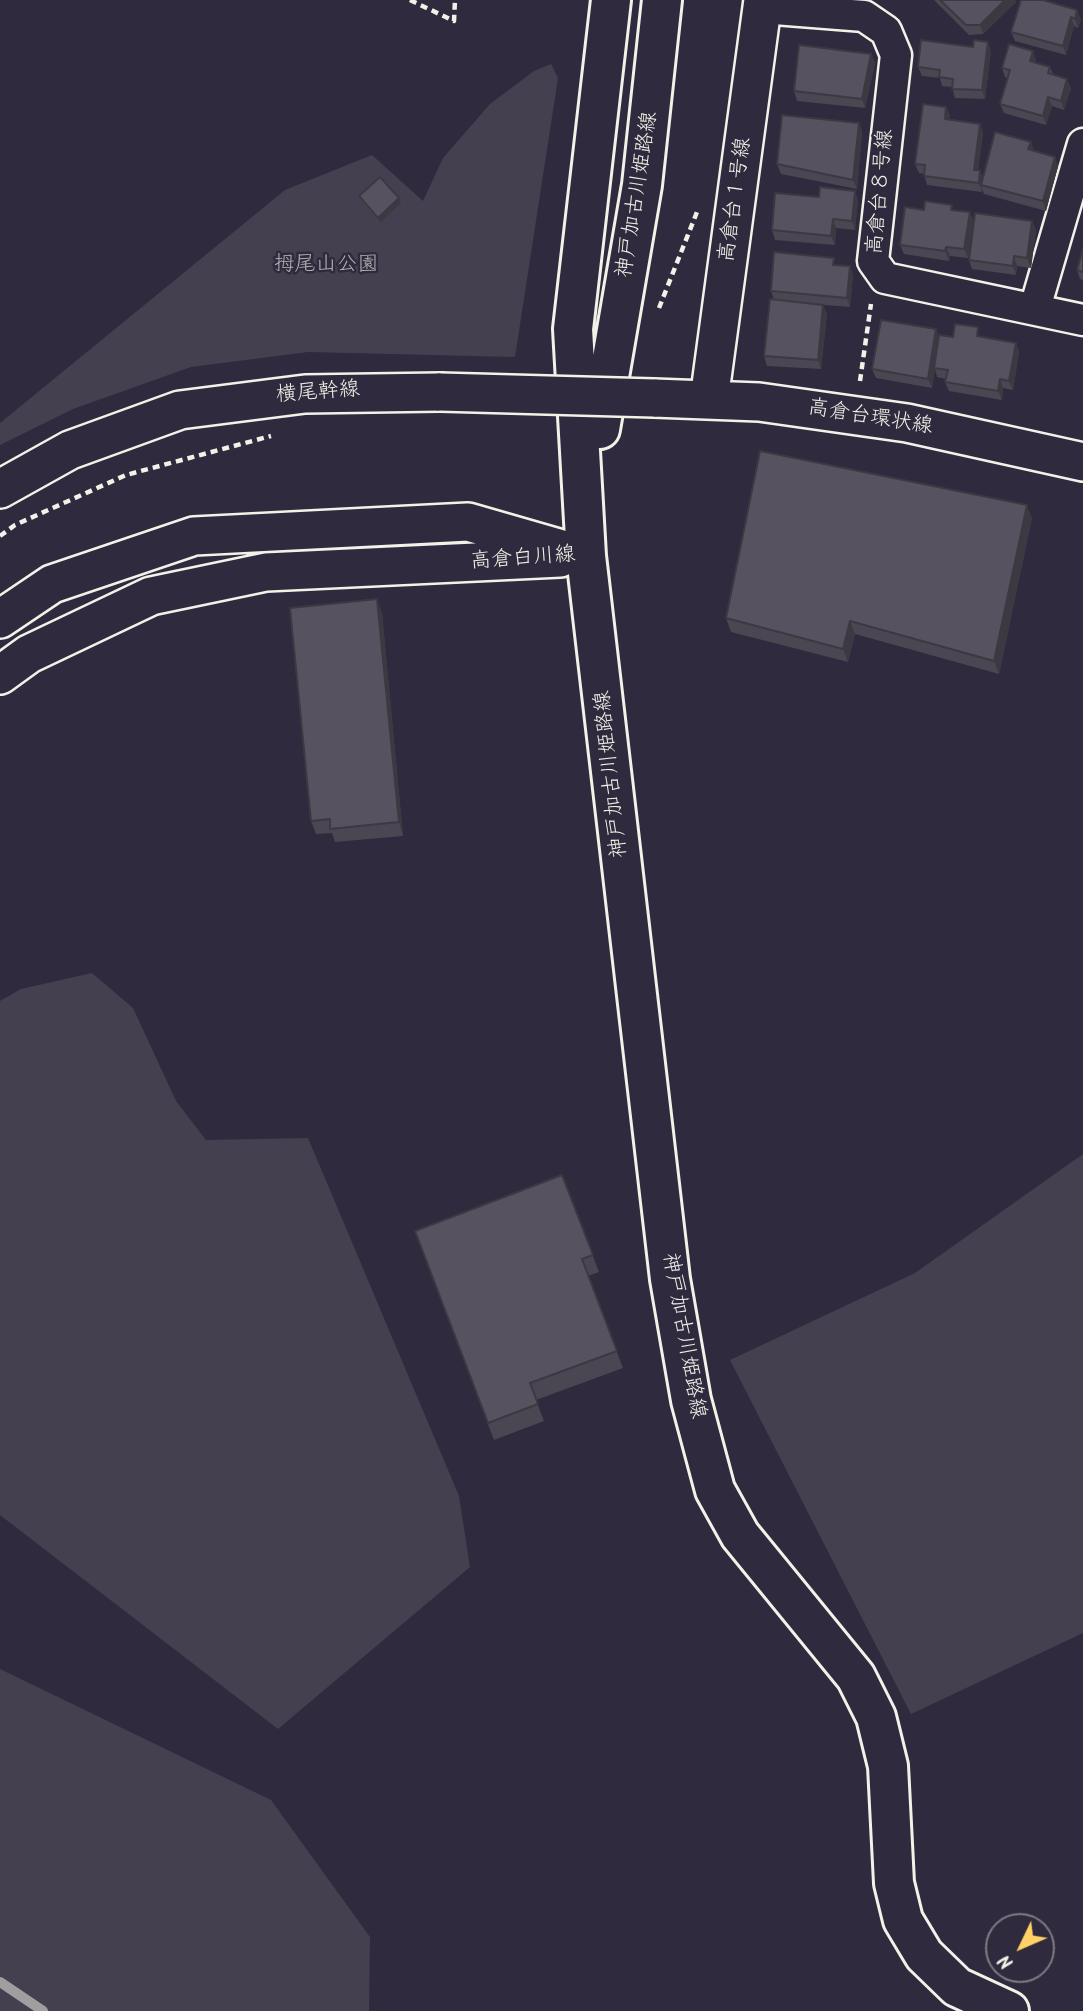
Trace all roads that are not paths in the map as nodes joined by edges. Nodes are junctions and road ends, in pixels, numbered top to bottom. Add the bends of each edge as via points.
1 (611, 0) edge
2 (662, 0) edge
3 (763, 4) edge
4 (871, 8) edge
5 (1083, 144) edge
6 (1035, 308) junction
7 (1083, 320) edge
8 (654, 398) joint
9 (709, 400) junction
10 (1083, 461) edge
11 (0, 489) edge
12 (586, 556) junction
13 (0, 620) edge
14 (0, 675) edge
15 (1009, 2011) edge

1 - 12 main road, 神戸加古川姫路線 via 572,329
2 - 12 main road, 神戸加古川姫路線 via 646,159 600,430
3 - 4 street, 高倉台８号線
3 - 9 street, 高倉台１号線
4 - 6 street, 高倉台８号線 via 896,55 873,261 885,278
5 - 6 street
6 - 7 street, 高倉台８号線
8 - 9 street, 高倉台環状線
8 - 11 street, 横尾幹線, bridge via 440,392 305,394 180,410 71,450
9 - 10 street, 高倉台環状線 via 759,402 907,423
12 - 13 street, 高倉白川線 via 468,522 194,536 52,584
12 - 14 street, 高倉白川線 via 266,572 150,596 29,654
12 - 15 main road, 神戸加古川姫路線 via 670,1279 691,1400 715,1490 740,1535 856,1677 876,1717 888,1766 894,1883 903,1920 924,1955 957,1987

